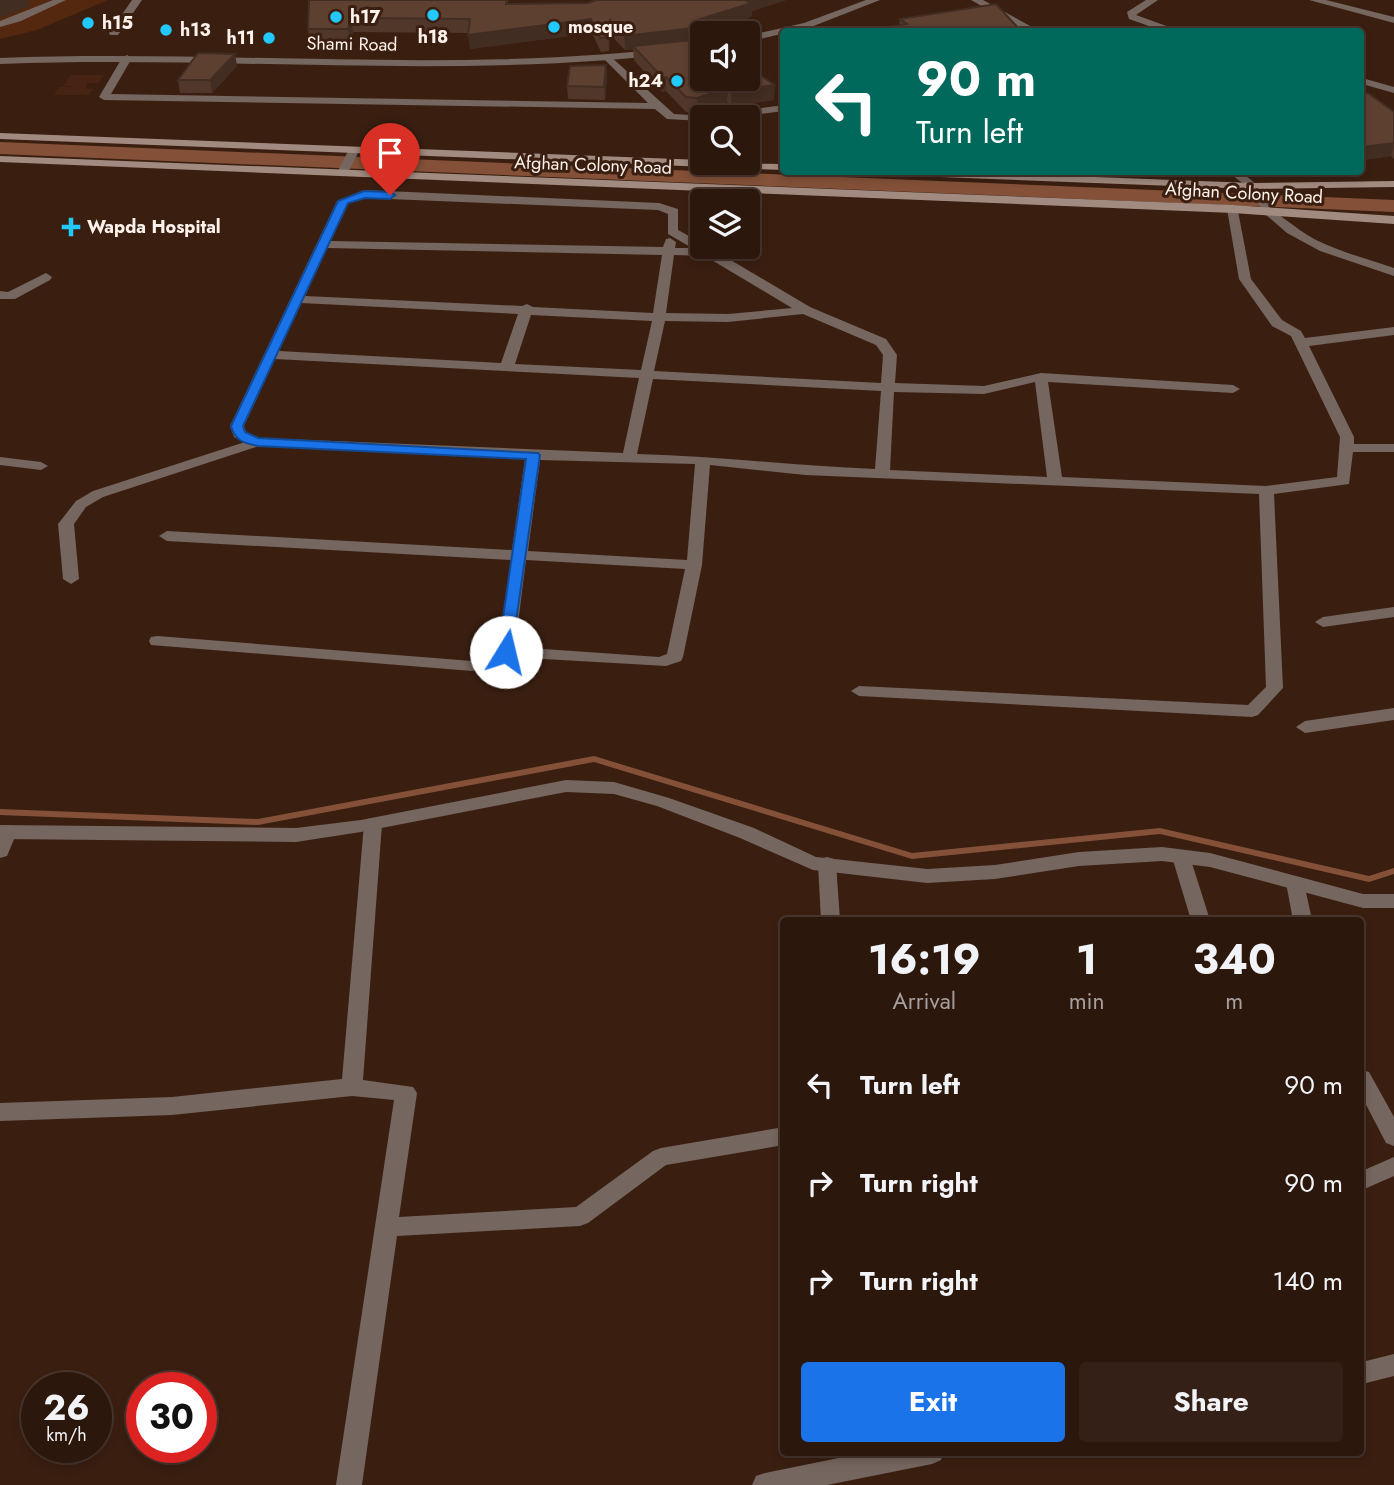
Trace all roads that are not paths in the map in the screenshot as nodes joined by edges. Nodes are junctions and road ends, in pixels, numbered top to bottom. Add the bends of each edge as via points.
1 (61, 0) edge
2 (137, 0) edge
3 (875, 0) edge
4 (976, 0) edge
5 (1153, 0) edge
6 (1314, 0) edge
7 (1394, 20) edge
8 (0, 24) edge
9 (794, 28) edge
10 (1028, 28) edge
11 (1165, 28) edge
12 (780, 31) edge
13 (114, 33) dead end
14 (760, 36) edge
15 (690, 48) edge
16 (127, 58) junction
17 (609, 58) junction
18 (0, 61) edge
19 (1364, 82) edge
20 (1394, 90) edge
21 (658, 106) junction
22 (780, 108) edge
23 (760, 111) edge
24 (690, 118) edge
25 (0, 136) edge
26 (354, 151) junction
27 (0, 159) edge
28 (780, 167) edge
29 (343, 173) junction
30 (949, 175) edge
31 (1237, 175) edge
32 (1394, 184) edge
33 (1256, 190) junction
34 (1267, 208) junction
35 (1233, 209) junction
36 (1394, 220) edge
37 (672, 231) junction
38 (690, 242) edge
39 (322, 244) junction
40 (669, 252) junction
41 (690, 252) edge
42 (720, 259) edge
43 (1394, 272) edge
44 (46, 277) dead end
45 (0, 295) edge
46 (297, 299) junction
47 (527, 308) junction
48 (806, 310) junction
49 (659, 317) junction
50 (1394, 331) edge
51 (1300, 342) junction
52 (269, 355) junction
53 (507, 366) junction
54 (646, 373) junction
55 (1041, 377) junction
56 (888, 385) junction
57 (1233, 389) dead end
58 (258, 442) junction
59 (1346, 448) junction
60 (1394, 448) edge
61 (533, 455) junction
62 (629, 458) junction
63 (703, 460) junction
64 (0, 461) edge
65 (41, 466) dead end
66 (882, 475) junction
67 (1055, 481) junction
68 (1266, 490) junction
69 (167, 536) dead end
70 (521, 555) junction
71 (694, 565) junction
72 (71, 579) dead end
73 (1394, 612) edge
74 (1323, 622) dead end
75 (157, 641) dead end
76 (506, 652) junction
77 (859, 691) dead end
78 (1394, 715) edge
79 (1305, 727) dead end
80 (373, 824) junction
81 (4, 832) edge
82 (0, 851) edge
83 (1181, 857) junction
84 (827, 864) junction
85 (1294, 883) junction
86 (1394, 901) edge
87 (831, 917) edge
88 (1200, 917) edge
89 (1302, 917) edge
90 (1364, 1082) edge
91 (352, 1087) junction
92 (0, 1112) edge
93 (780, 1137) edge
94 (1394, 1137) edge
95 (1394, 1166) edge
96 (1364, 1180) edge
97 (387, 1227) junction
98 (1394, 1365) edge
99 (1364, 1372) edge
100 (905, 1456) edge
101 (349, 1485) edge
102 (765, 1485) edge

1 - 8 street
2 - 13 street
3 - 9 street
4 - 10 street
5 - 11 street via 1130,14
6 - 7 street
12 - 14 street
15 - 17 street, Shami Road
16 - 17 street, Shami Road via 507,64
16 - 18 street, Shami Road
16 - 21 street via 104,97
17 - 21 street
19 - 20 street
21 - 24 street via 671,117
22 - 23 street
25 - 26 main road
26 - 28 main road
26 - 29 street
27 - 29 main road, Afghan Colony Road
29 - 35 main road, Afghan Colony Road
30 - 33 main road
31 - 33 street
32 - 33 main road
33 - 34 street
34 - 35 main road, Afghan Colony Road
34 - 36 main road, Afghan Colony Road
34 - 43 street via 1291,230 1324,248
35 - 51 street via 1245,279 1277,323 1296,334
37 - 38 street
37 - 39 street via 674,212 659,207 364,194 343,201
37 - 40 street
39 - 40 street
39 - 46 street
40 - 41 street
40 - 49 street
42 - 48 street
44 - 45 street via 10,296
46 - 47 street
46 - 52 street
47 - 49 street
47 - 53 street
48 - 49 street via 727,318
48 - 56 street via 881,342 890,355
49 - 54 street
50 - 51 street
51 - 59 street via 1347,437
52 - 53 street
52 - 58 street via 237,426 239,434
53 - 54 street
54 - 56 street
54 - 62 street
55 - 56 street via 984,390
55 - 57 street
55 - 67 street
56 - 66 street
58 - 61 street
58 - 72 street via 98,494 81,504 66,524
59 - 60 street
59 - 68 street via 1344,481
61 - 62 street
61 - 70 street
62 - 63 street
63 - 66 street
63 - 71 street
64 - 65 street
66 - 67 street
67 - 68 street
68 - 77 street via 1275,688 1252,711
69 - 70 street
70 - 71 street
70 - 76 street
71 - 76 street via 675,657 660,662
73 - 74 street
75 - 76 street via 472,666 491,662
78 - 79 street
80 - 81 street via 271,836
80 - 84 street via 566,786 614,788 747,833 813,863
80 - 91 street
81 - 82 street
83 - 84 street via 1120,855 927,876
83 - 85 street via 1210,860
83 - 88 street
84 - 87 street
85 - 86 street via 1363,901
85 - 89 street
90 - 94 street
91 - 92 street via 172,1106
91 - 97 street via 406,1093
93 - 97 street via 661,1157 580,1216
95 - 96 street
97 - 101 street
98 - 99 street
100 - 102 street

